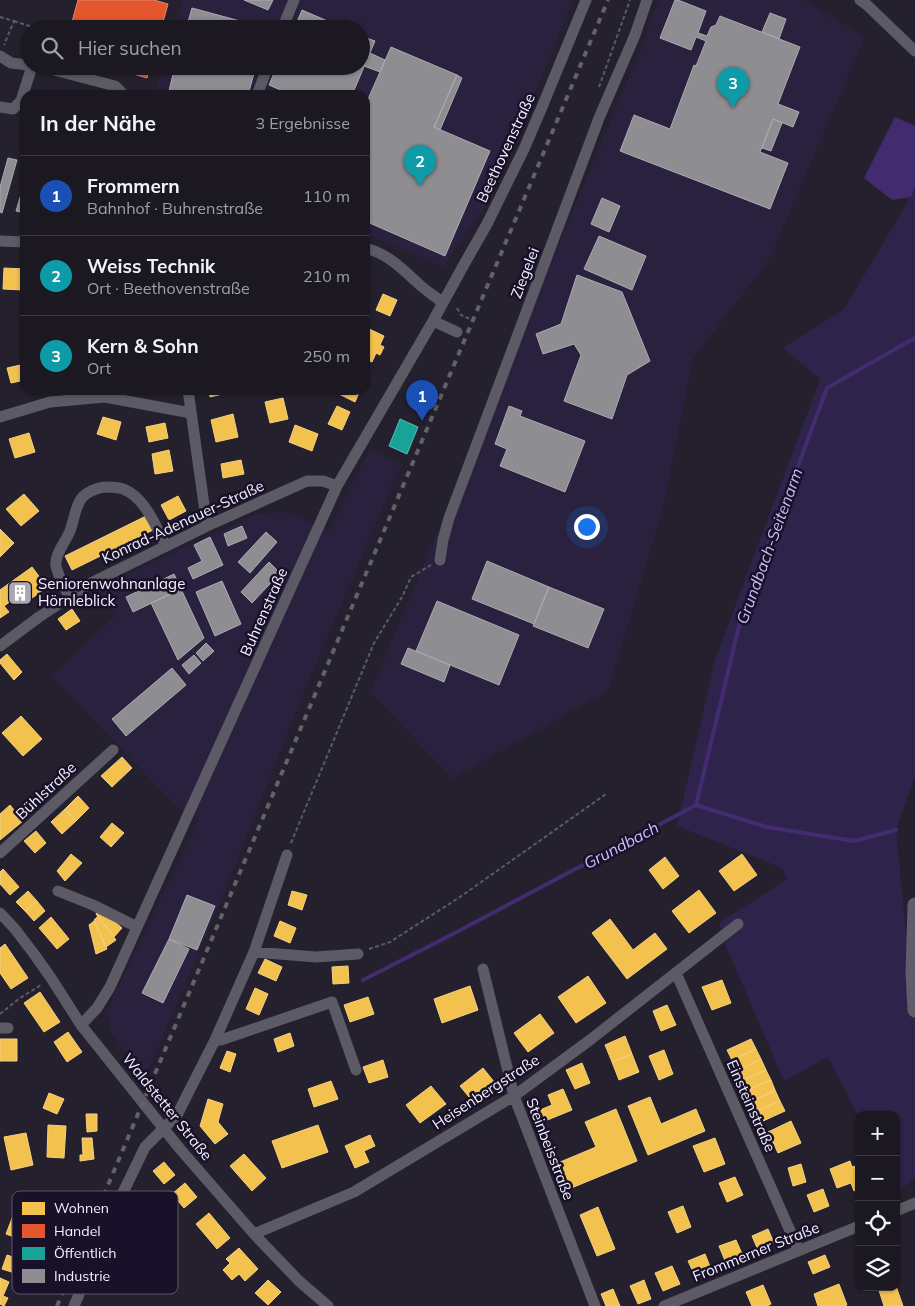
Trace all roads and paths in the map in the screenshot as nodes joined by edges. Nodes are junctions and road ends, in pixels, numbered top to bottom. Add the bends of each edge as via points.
1 (294, 0) edge
2 (586, 0) edge
3 (647, 0) edge
4 (860, 0) edge
5 (0, 17) edge
6 (286, 20) edge
7 (14, 21) junction
8 (20, 23) edge
9 (915, 51) edge
10 (0, 56) edge
11 (20, 64) edge
12 (29, 75) edge
13 (73, 75) edge
14 (265, 75) edge
15 (24, 90) edge
16 (119, 90) edge
17 (259, 90) edge
18 (20, 102) edge
19 (0, 107) edge
20 (0, 241) edge
21 (20, 242) edge
22 (370, 249) edge
23 (443, 303) junction
24 (457, 308) dead end
25 (470, 319) dead end
26 (433, 321) junction
27 (457, 332) dead end
28 (189, 395) edge
29 (191, 413) junction
30 (0, 417) edge
31 (337, 486) junction
32 (207, 526) junction
33 (166, 546) junction
34 (440, 560) joint
35 (69, 597) junction
36 (0, 646) edge
37 (113, 750) dead end
38 (606, 794) dead end
39 (0, 854) edge
40 (287, 855) joint
41 (58, 891) dead end
42 (915, 904) edge
43 (0, 914) edge
44 (738, 924) dead end
45 (137, 927) junction
46 (254, 952) junction
47 (358, 954) joint
48 (483, 969) dead end
49 (676, 973) junction
50 (51, 978) junction
51 (915, 1010) edge
52 (0, 1014) edge
53 (81, 1025) junction
54 (215, 1040) junction
55 (356, 1070) dead end
56 (514, 1096) junction
57 (164, 1128) junction
58 (124, 1191) edge
59 (915, 1203) edge
60 (900, 1209) edge
61 (855, 1228) edge
62 (254, 1234) junction
63 (799, 1250) junction
64 (79, 1294) edge
65 (74, 1306) edge
66 (328, 1306) edge
67 (595, 1306) edge
68 (664, 1306) edge

1 - 6 street
2 - 23 street, Beethovenstraße via 524,148
3 - 34 street, Ziegelei via 599,118 449,518
4 - 9 street
5 - 7 path
7 - 8 path
7 - 10 path
10 - 11 street via 11,63
12 - 15 street
13 - 16 street via 115,86
14 - 17 street
18 - 19 street via 13,109
20 - 21 street
22 - 23 street via 400,266
23 - 26 street, Buhrenstraße
24 - 25 path
26 - 27 street
26 - 31 street, Buhrenstraße
28 - 29 street
29 - 30 street via 106,397 50,402
29 - 32 street
31 - 32 street, Konrad-Adenauer-Straße via 323,481 306,481
31 - 45 street, Buhrenstraße
32 - 33 street, Konrad-Adenauer-Straße
33 - 35 street, Konrad-Adenauer-Straße
33 - 35 street via 149,513 131,493 122,488 102,487 87,493 81,498 56,558 58,574
34 - 40 path via 411,577 374,643
35 - 36 street, Konrad-Adenauer-Straße
37 - 39 street, Bühlstraße
38 - 47 path via 390,942
40 - 46 street
41 - 45 street
42 - 51 main road
43 - 50 street, Waldstetter Straße
44 - 49 street, Heisenbergstraße
45 - 53 street, Buhrenstraße via 110,988
46 - 47 street via 316,957
46 - 54 street
48 - 56 street, Steinbeisstraße
49 - 56 street, Heisenbergstraße
49 - 63 street, Einsteinstraße
50 - 52 path
50 - 53 street, Waldstetter Straße
53 - 57 street, Waldstetter Straße
54 - 55 street via 332,1002
54 - 57 street via 177,1115
56 - 62 street, Heisenbergstraße via 354,1192
56 - 67 street, Steinbeisstraße
57 - 58 street via 145,1147
57 - 62 street, Waldstetter Straße
59 - 60 street
61 - 63 street, Frommerner Straße
62 - 66 street, Waldstetter Straße
63 - 68 street, Frommerner Straße
64 - 65 street

